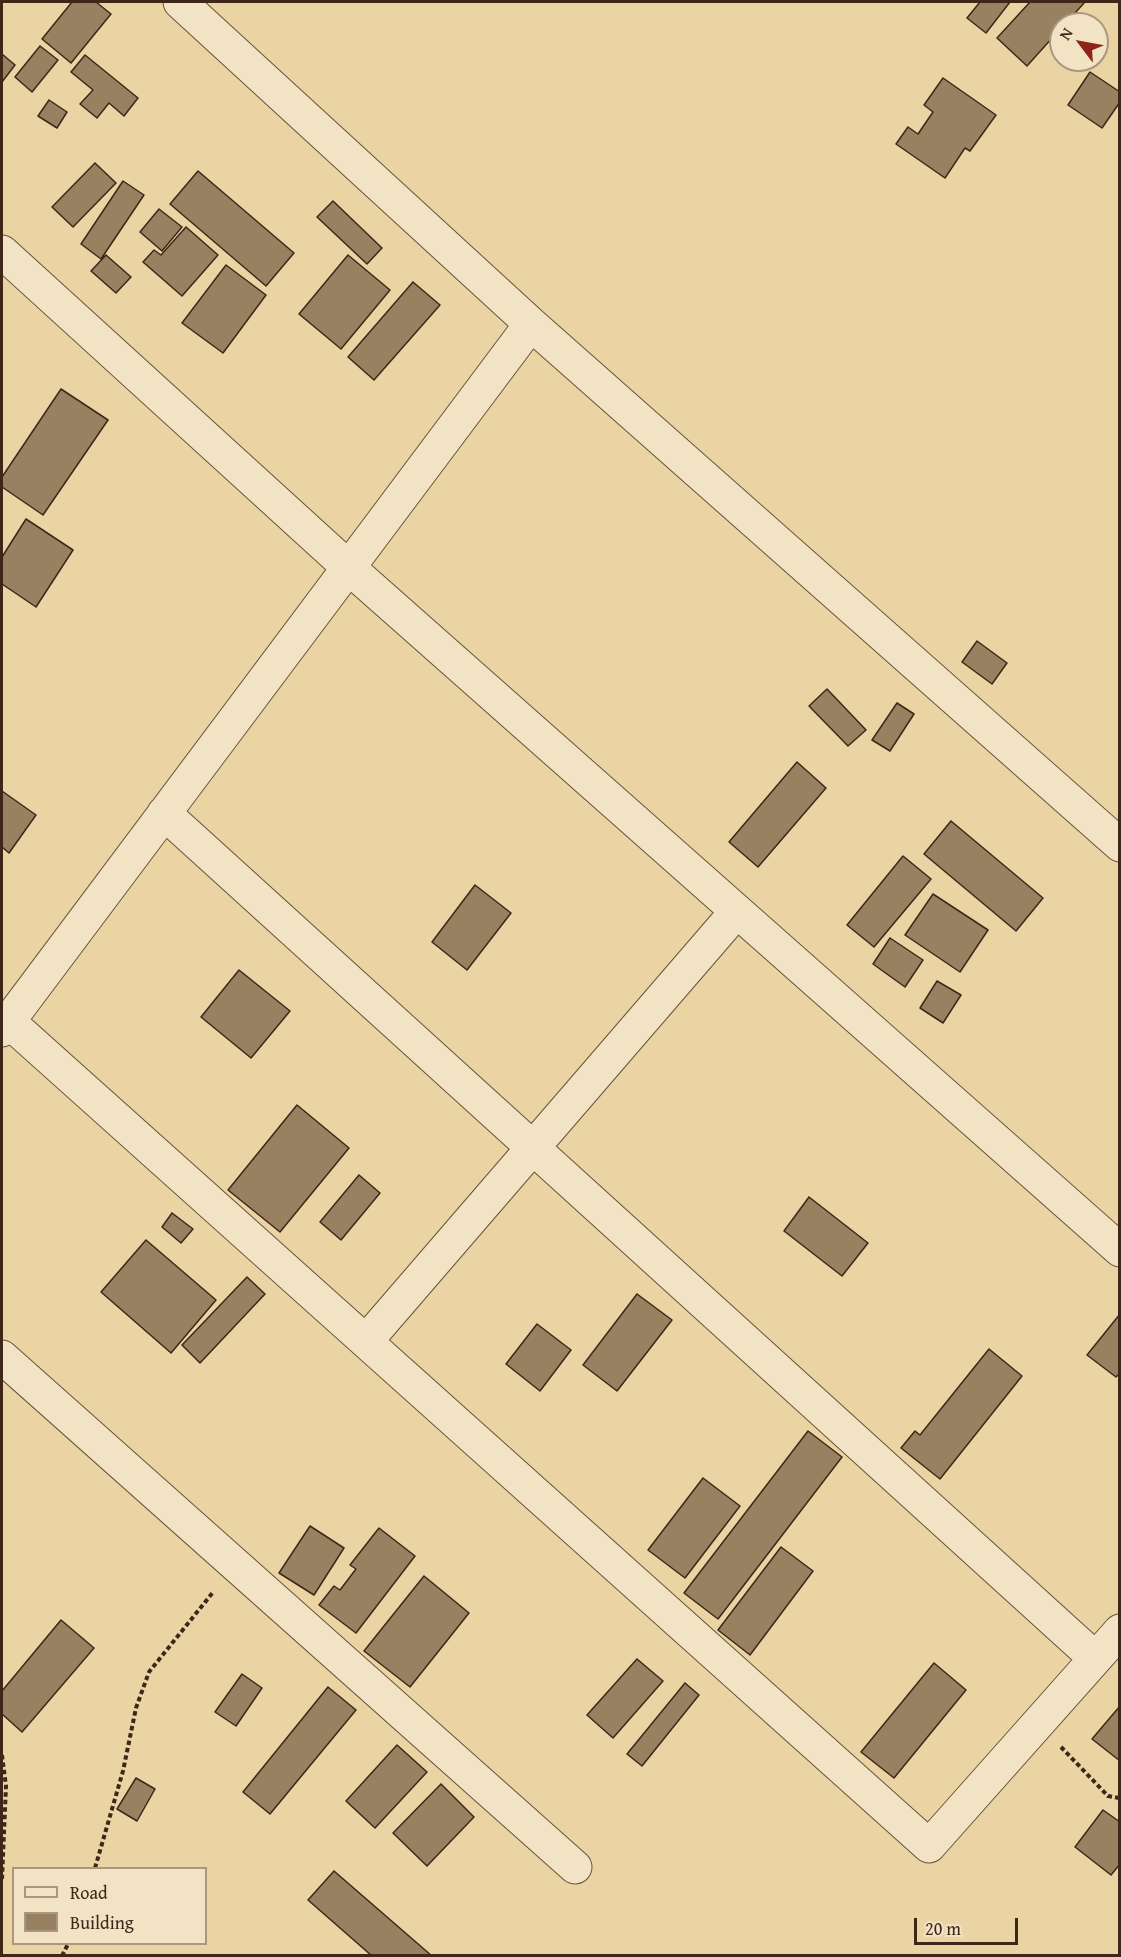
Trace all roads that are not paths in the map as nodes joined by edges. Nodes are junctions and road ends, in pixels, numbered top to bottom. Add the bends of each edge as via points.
1 (180, 2) edge
2 (2, 252) edge
3 (531, 324) junction
4 (348, 567) junction
5 (164, 813) junction
6 (1119, 844) edge
7 (737, 911) junction
8 (5, 1026) edge
9 (532, 1149) junction
10 (1119, 1250) edge
11 (367, 1340) junction
12 (2, 1357) edge
13 (1119, 1631) edge
14 (1095, 1658) junction
15 (575, 1867) dead end

1 - 3 street
2 - 4 street
3 - 4 street
3 - 6 street
4 - 5 street
4 - 7 street
5 - 8 street
5 - 9 street
7 - 9 street
7 - 10 street
8 - 11 street
9 - 11 street
9 - 14 street
11 - 14 street via 928,1846
12 - 15 street
13 - 14 street

